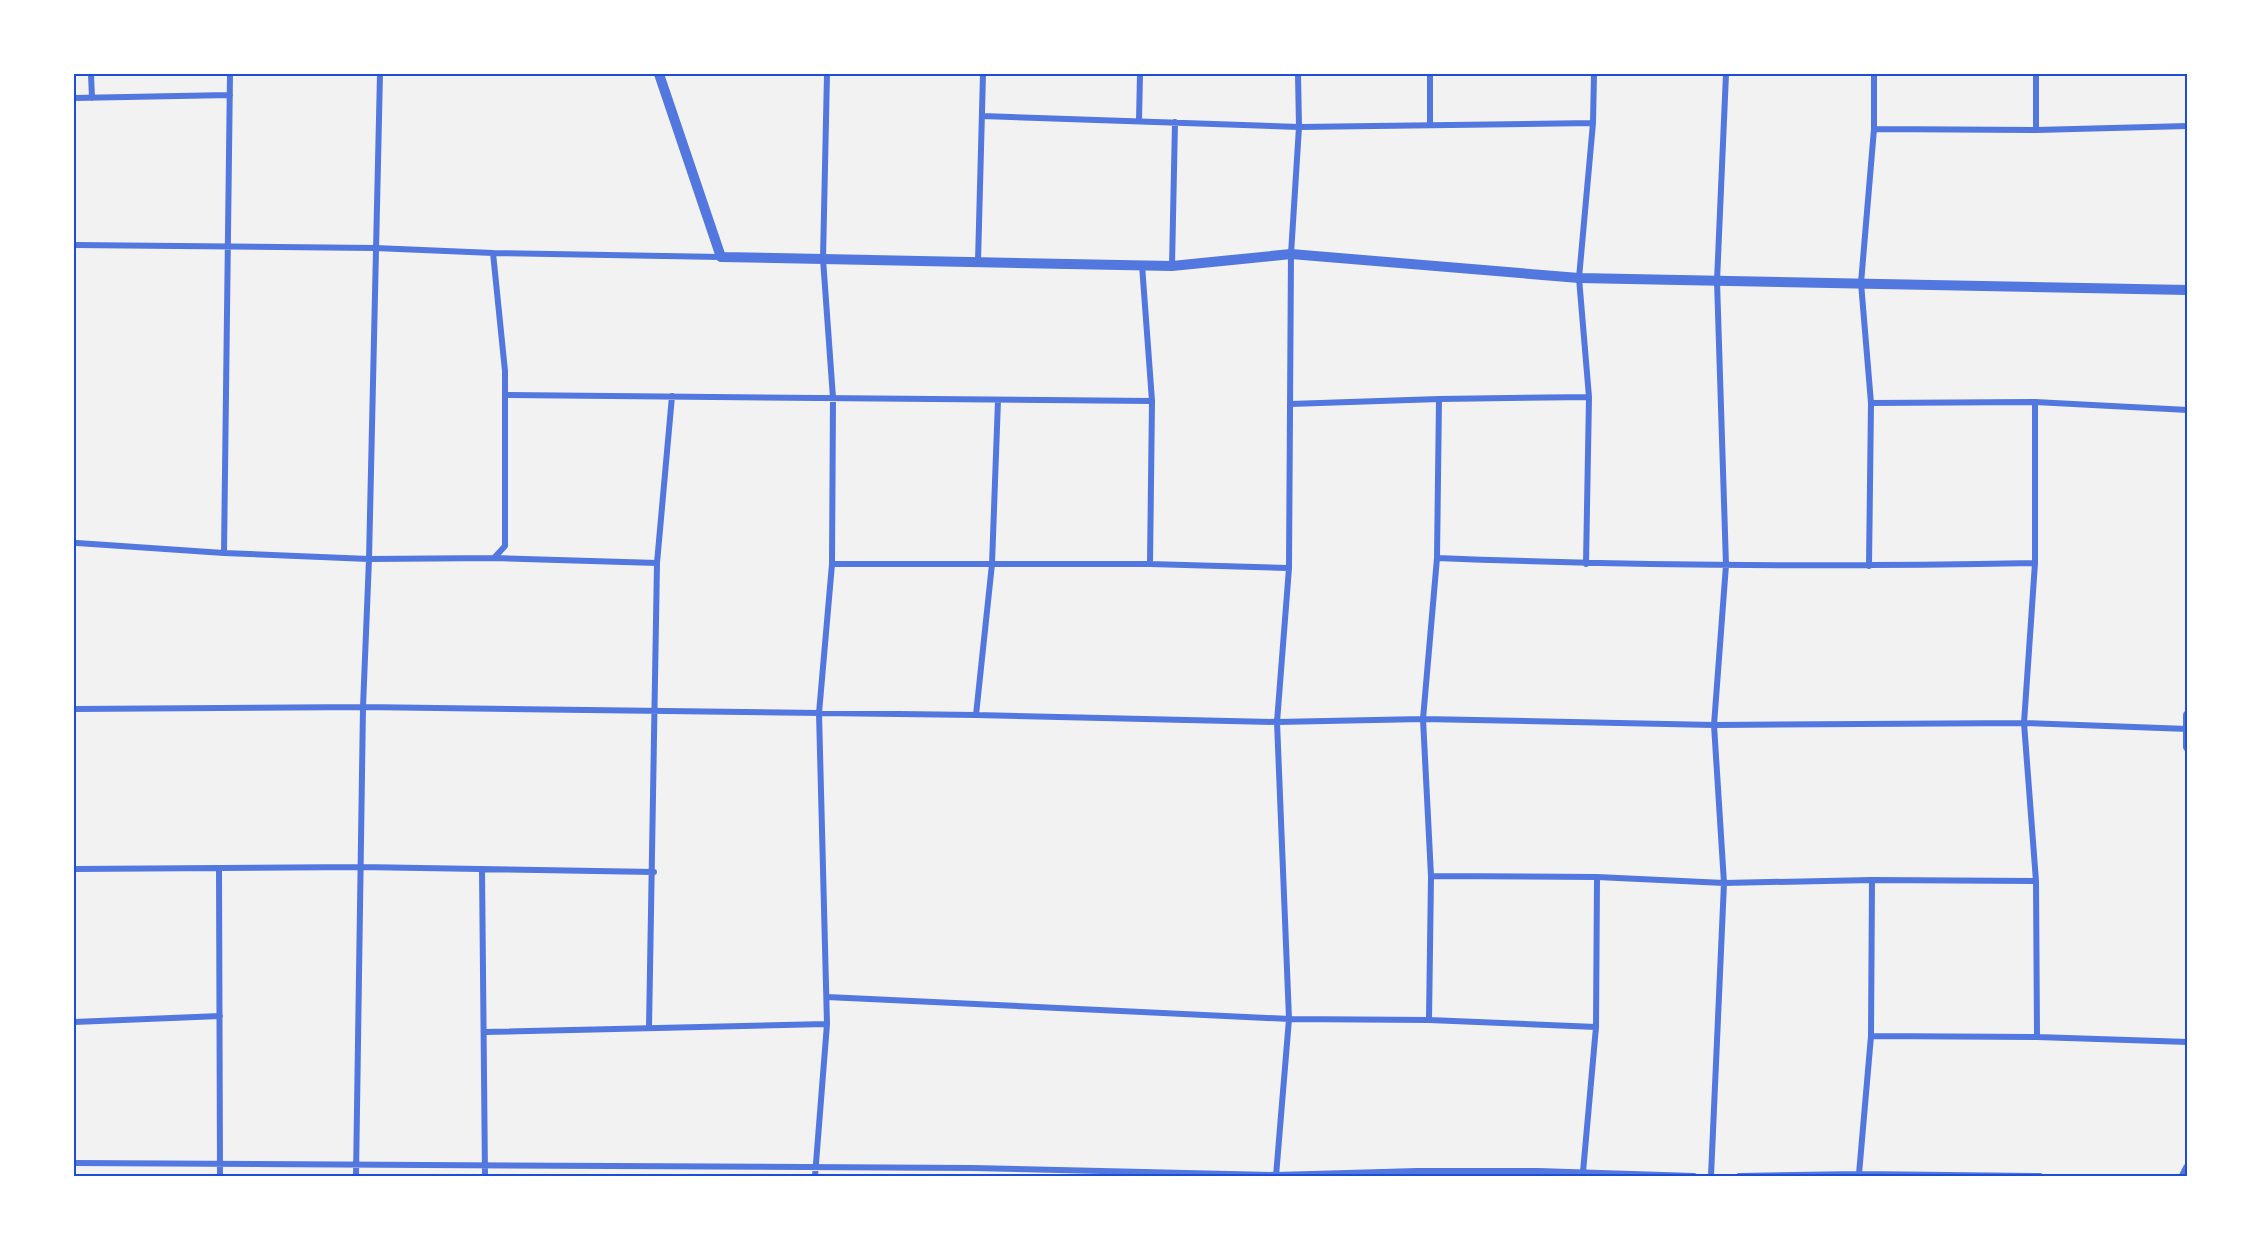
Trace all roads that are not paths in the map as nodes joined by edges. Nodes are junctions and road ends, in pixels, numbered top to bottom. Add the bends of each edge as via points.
1 (91, 74) edge
2 (230, 74) edge
3 (380, 74) edge
4 (659, 74) edge
5 (827, 74) edge
6 (983, 74) edge
7 (1140, 74) edge
8 (1298, 74) edge
9 (1430, 74) edge
10 (1594, 74) edge
11 (1726, 74) edge
12 (1875, 74) edge
13 (2036, 74) edge
14 (230, 95) junction
15 (74, 98) edge
16 (92, 98) junction
17 (982, 116) junction
18 (1139, 121) junction
19 (1175, 122) junction
20 (1593, 123) junction
21 (1430, 124) junction
22 (1299, 126) junction
23 (2187, 126) edge
24 (1874, 129) junction
25 (2036, 130) junction
26 (74, 245) edge
27 (228, 248) junction
28 (375, 248) junction
29 (493, 253) junction
30 (1291, 254) junction
31 (721, 257) junction
32 (823, 259) junction
33 (978, 262) junction
34 (1142, 265) junction
35 (1172, 266) junction
36 (1580, 278) junction
37 (1717, 281) junction
38 (1861, 284) junction
39 (2187, 290) edge
40 (505, 395) junction
41 (672, 396) junction
42 (1589, 397) junction
43 (833, 398) junction
44 (1439, 399) junction
45 (998, 400) junction
46 (1152, 401) junction
47 (2035, 402) junction
48 (1871, 403) junction
49 (1290, 404) junction
50 (2187, 410) edge
51 (77, 543) dead end
52 (224, 553) junction
53 (494, 558) junction
54 (1437, 558) junction
55 (369, 559) junction
56 (657, 563) junction
57 (2035, 563) junction
58 (832, 564) junction
59 (992, 564) junction
60 (1150, 564) junction
61 (1586, 564) junction
62 (1726, 565) junction
63 (1869, 566) junction
64 (1289, 568) junction
65 (363, 707) junction
66 (74, 710) edge
67 (654, 712) junction
68 (819, 713) junction
69 (976, 715) junction
70 (2187, 715) edge
71 (1423, 718) junction
72 (1277, 722) junction
73 (2024, 723) junction
74 (1714, 725) junction
75 (2187, 729) edge
76 (2187, 747) edge
77 (361, 867) junction
78 (219, 868) junction
79 (74, 869) edge
80 (482, 870) junction
81 (654, 872) junction
82 (1431, 876) junction
83 (1597, 877) junction
84 (1872, 880) junction
85 (2036, 881) junction
86 (1724, 883) junction
87 (827, 997) junction
88 (220, 1016) junction
89 (1289, 1019) junction
90 (1430, 1020) junction
91 (74, 1022) edge
92 (827, 1024) junction
93 (1596, 1027) junction
94 (649, 1028) junction
95 (484, 1032) junction
96 (1871, 1036) junction
97 (2037, 1037) junction
98 (2187, 1042) edge
99 (74, 1163) edge
100 (220, 1164) junction
101 (356, 1164) junction
102 (485, 1166) junction
103 (815, 1167) junction
104 (972, 1168) junction
105 (2187, 1168) edge
106 (1583, 1172) junction
107 (1418, 1174) edge
108 (1539, 1174) edge
109 (1858, 1174) junction
110 (1276, 1175) edge
111 (1928, 1175) edge
112 (220, 1176) edge
113 (356, 1176) edge
114 (485, 1176) edge
115 (815, 1176) edge
116 (973, 1176) edge
117 (1694, 1176) edge
118 (1711, 1176) edge
119 (1739, 1176) edge
120 (2040, 1176) edge
121 (2184, 1176) edge

1 - 16 street
2 - 14 street
3 - 28 street
4 - 31 street
5 - 32 street
6 - 17 street
7 - 18 street
8 - 22 street
9 - 21 street
10 - 20 street
11 - 37 street
12 - 24 street
13 - 25 street
14 - 16 street
14 - 27 street
15 - 16 street
17 - 18 street
17 - 33 street
18 - 19 street
19 - 22 street
19 - 35 street
20 - 21 street
20 - 36 street
21 - 22 street
22 - 30 street
23 - 25 street
24 - 25 street
24 - 38 street
26 - 27 street
27 - 28 street
27 - 52 street
28 - 29 street
28 - 55 street
29 - 31 street
29 - 40 street
30 - 35 street
30 - 36 street
30 - 49 street
31 - 32 street
32 - 33 street
32 - 43 street
33 - 34 street
34 - 35 street
34 - 46 street
36 - 37 street
36 - 42 street
37 - 38 street
37 - 62 street
38 - 39 street
38 - 48 street
40 - 41 street
40 - 53 street via 505,546
41 - 43 street
41 - 56 street
42 - 44 street
42 - 61 street
43 - 45 street
43 - 58 street
44 - 49 street
44 - 54 street
45 - 46 street
45 - 59 street
46 - 60 street
47 - 48 street
47 - 50 street
47 - 57 street
48 - 63 street
49 - 64 street
51 - 52 street
52 - 55 street
53 - 55 street
53 - 56 street
54 - 61 street
54 - 71 street
55 - 65 street
56 - 67 street
57 - 63 street
57 - 73 street
58 - 59 street
58 - 68 street
59 - 60 street
59 - 69 street
60 - 64 street
61 - 62 street
62 - 63 street
62 - 74 street
64 - 72 street
65 - 66 street
65 - 67 street
65 - 77 street
67 - 68 street
67 - 81 street
68 - 69 street
68 - 87 street
69 - 72 street
70 - 75 street
71 - 72 street
71 - 74 street
71 - 82 street
72 - 89 street
73 - 74 street
73 - 75 street
73 - 85 street
74 - 86 street
75 - 76 street
77 - 78 street
77 - 80 street
77 - 101 street
78 - 79 street
78 - 88 street
80 - 81 street
80 - 95 street
81 - 94 street
82 - 83 street
82 - 90 street
83 - 86 street
83 - 93 street
84 - 85 street
84 - 86 street
84 - 96 street
85 - 97 street
86 - 118 street
87 - 89 street
87 - 92 street
88 - 91 street
88 - 100 street
89 - 90 street
89 - 110 street
90 - 93 street
92 - 94 street
92 - 103 street
93 - 106 street
94 - 95 street
95 - 102 street
96 - 97 street
96 - 109 street
97 - 98 street
99 - 100 street
100 - 101 street
100 - 112 street
101 - 102 street
101 - 113 street
102 - 103 street
102 - 114 street
103 - 104 street
103 - 115 street
104 - 110 street
104 - 116 street
105 - 121 street
106 - 108 street
106 - 117 street
107 - 108 street
107 - 110 street
109 - 111 street
109 - 119 street
111 - 120 street

